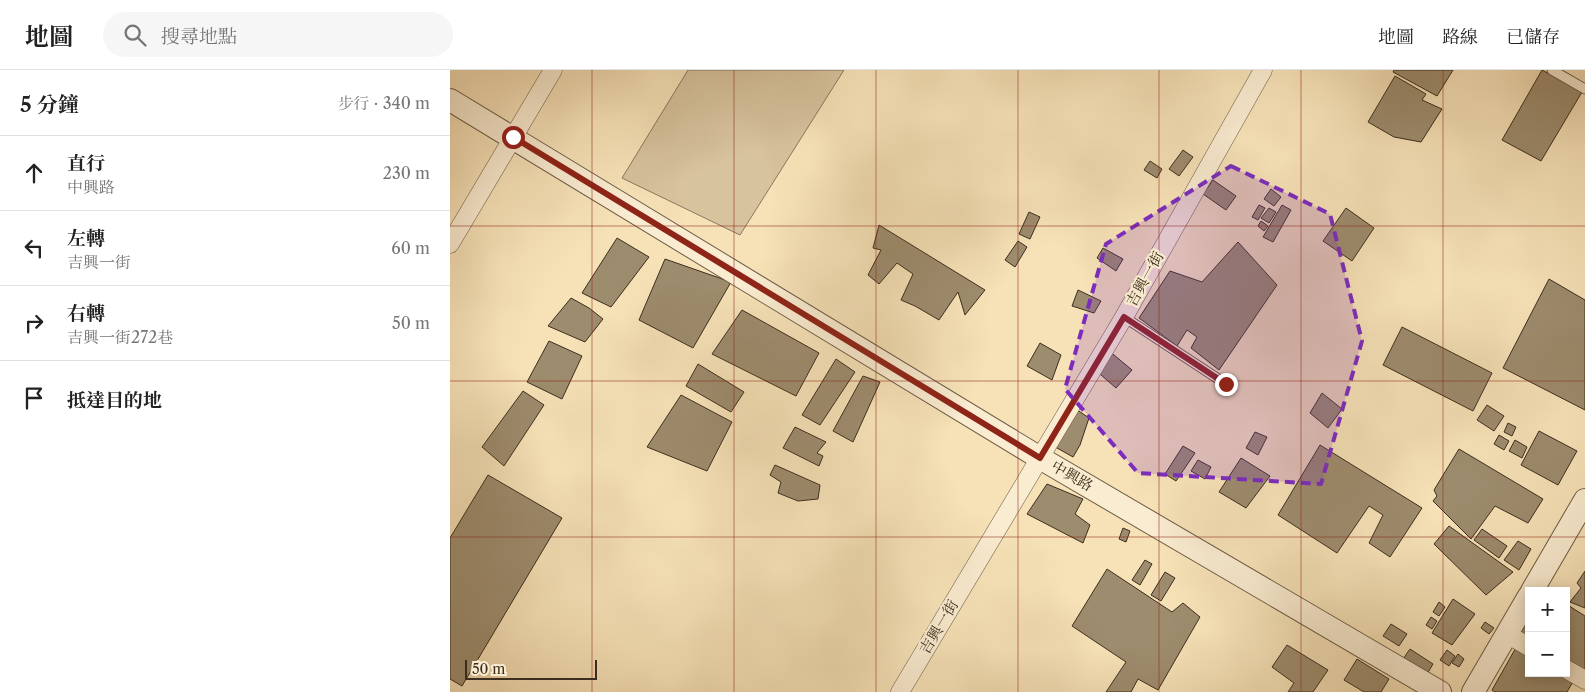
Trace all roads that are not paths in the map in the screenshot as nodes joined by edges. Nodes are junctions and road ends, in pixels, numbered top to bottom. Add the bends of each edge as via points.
1 (553, 70) edge
2 (1263, 70) edge
3 (1552, 70) edge
4 (1585, 89) edge
5 (450, 100) edge
6 (513, 137) junction
7 (450, 244) edge
8 (1124, 317) junction
9 (1226, 384) dead end
10 (1040, 458) junction
11 (1585, 500) edge
12 (1534, 587) edge
13 (1525, 603) edge
14 (1506, 634) junction
15 (1525, 645) edge
16 (1570, 671) edge
17 (1585, 680) edge
18 (900, 692) edge
19 (1440, 692) edge
20 (1472, 692) edge

1 - 6 street
2 - 8 street, 吉興一街
3 - 4 lane
5 - 6 street, 中興路
6 - 7 street
6 - 10 street, 中興路
8 - 9 lane
8 - 10 street, 吉興一街
10 - 18 street, 吉興一街
10 - 19 street, 中興路
11 - 12 street
13 - 14 street
14 - 15 street
14 - 20 street
16 - 17 street

